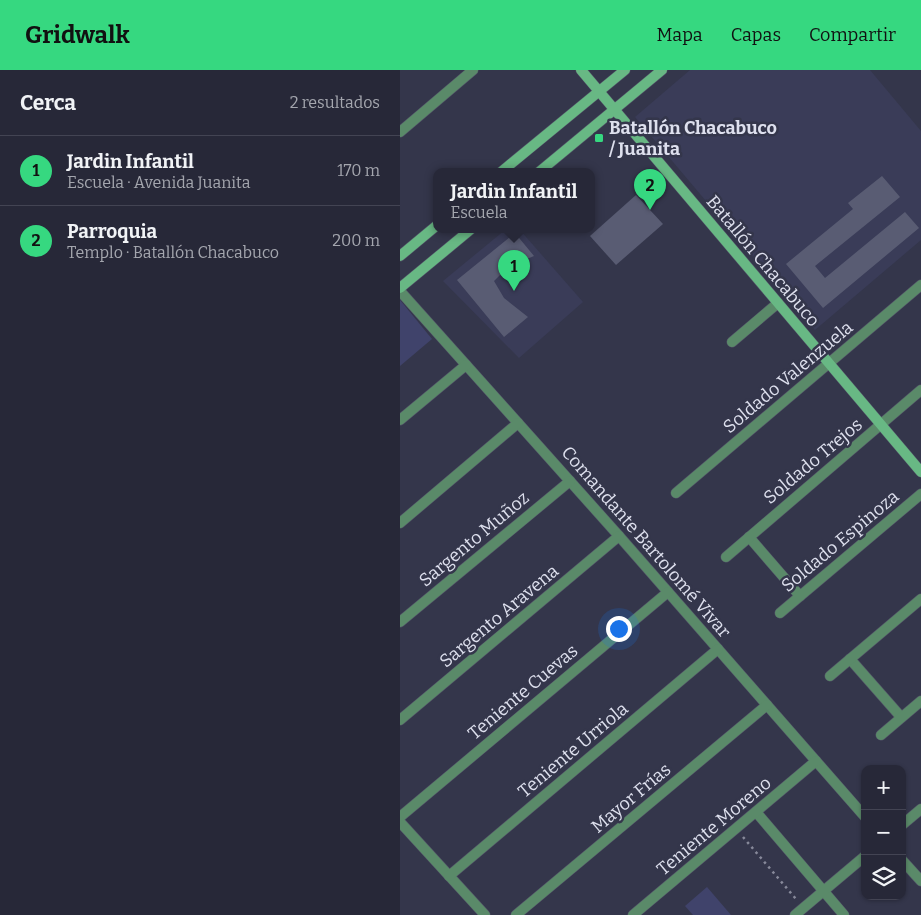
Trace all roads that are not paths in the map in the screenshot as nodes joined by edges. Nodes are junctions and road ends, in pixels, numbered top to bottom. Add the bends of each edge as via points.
1 (473, 70) edge
2 (580, 70) edge
3 (625, 70) edge
4 (662, 70) edge
5 (599, 91) junction
6 (614, 109) junction
7 (400, 132) edge
8 (506, 168) edge
9 (543, 168) edge
10 (433, 228) edge
11 (466, 233) edge
12 (400, 256) edge
13 (921, 285) edge
14 (400, 290) edge
15 (778, 303) junction
16 (732, 342) dead end
17 (829, 364) junction
18 (466, 365) junction
19 (921, 390) edge
20 (400, 420) edge
21 (518, 424) junction
22 (881, 425) junction
23 (921, 472) edge
24 (570, 481) junction
25 (676, 494) dead end
26 (921, 494) edge
27 (400, 522) edge
28 (619, 536) junction
29 (749, 537) junction
30 (726, 557) dead end
31 (668, 592) junction
32 (800, 596) junction
33 (921, 599) edge
34 (780, 613) dead end
35 (400, 622) edge
36 (718, 649) junction
37 (850, 658) junction
38 (830, 676) dead end
39 (921, 701) edge
40 (767, 705) junction
41 (901, 717) junction
42 (400, 720) edge
43 (881, 734) dead end
44 (816, 761) junction
45 (921, 809) edge
46 (756, 812) junction
47 (861, 812) edge
48 (400, 817) edge
49 (400, 822) edge
50 (906, 822) edge
51 (861, 859) edge
52 (906, 864) edge
53 (449, 876) junction
54 (921, 881) edge
55 (824, 891) junction
56 (484, 915) edge
57 (516, 915) edge
58 (634, 915) edge
59 (795, 915) edge
60 (844, 915) edge

1 - 7 street
2 - 5 street, Batallón Chacabuco
3 - 5 street
4 - 6 street
5 - 6 street, Batallón Chacabuco
5 - 8 street
6 - 9 street
6 - 15 street, Batallón Chacabuco
10 - 12 street
11 - 14 street
13 - 17 street, Soldado Valenzuela
14 - 18 street, Comandante Bartolomé Vivar
15 - 16 street
15 - 17 street, Batallón Chacabuco
17 - 22 street, Batallón Chacabuco
17 - 25 street, Soldado Valenzuela
18 - 20 street
18 - 21 street, Comandante Bartolomé Vivar
19 - 22 street, Soldado Trejos
21 - 24 street, Comandante Bartolomé Vivar
21 - 27 street
22 - 23 street, Batallón Chacabuco
22 - 29 street, Soldado Trejos
24 - 28 street, Comandante Bartolomé Vivar
24 - 35 street, Sargento Muñoz
26 - 32 street, Soldado Espinoza
28 - 31 street, Comandante Bartolomé Vivar
28 - 42 street, Sargento Aravena
29 - 30 street, Soldado Trejos
29 - 32 street
31 - 36 street, Comandante Bartolomé Vivar
31 - 48 street, Teniente Cuevas
32 - 34 street, Soldado Espinoza
33 - 37 street
36 - 40 street, Comandante Bartolomé Vivar
36 - 53 street, Teniente Urriola
37 - 38 street
37 - 41 street
39 - 41 street
40 - 44 street, Comandante Bartolomé Vivar
40 - 57 street, Mayor Frías
41 - 43 street
44 - 46 street, Teniente Moreno
44 - 47 street, Comandante Bartolomé Vivar
45 - 50 street
46 - 55 street
46 - 58 street, Teniente Moreno
49 - 53 street
51 - 55 street
52 - 54 street
53 - 56 street
55 - 59 street
55 - 60 street

